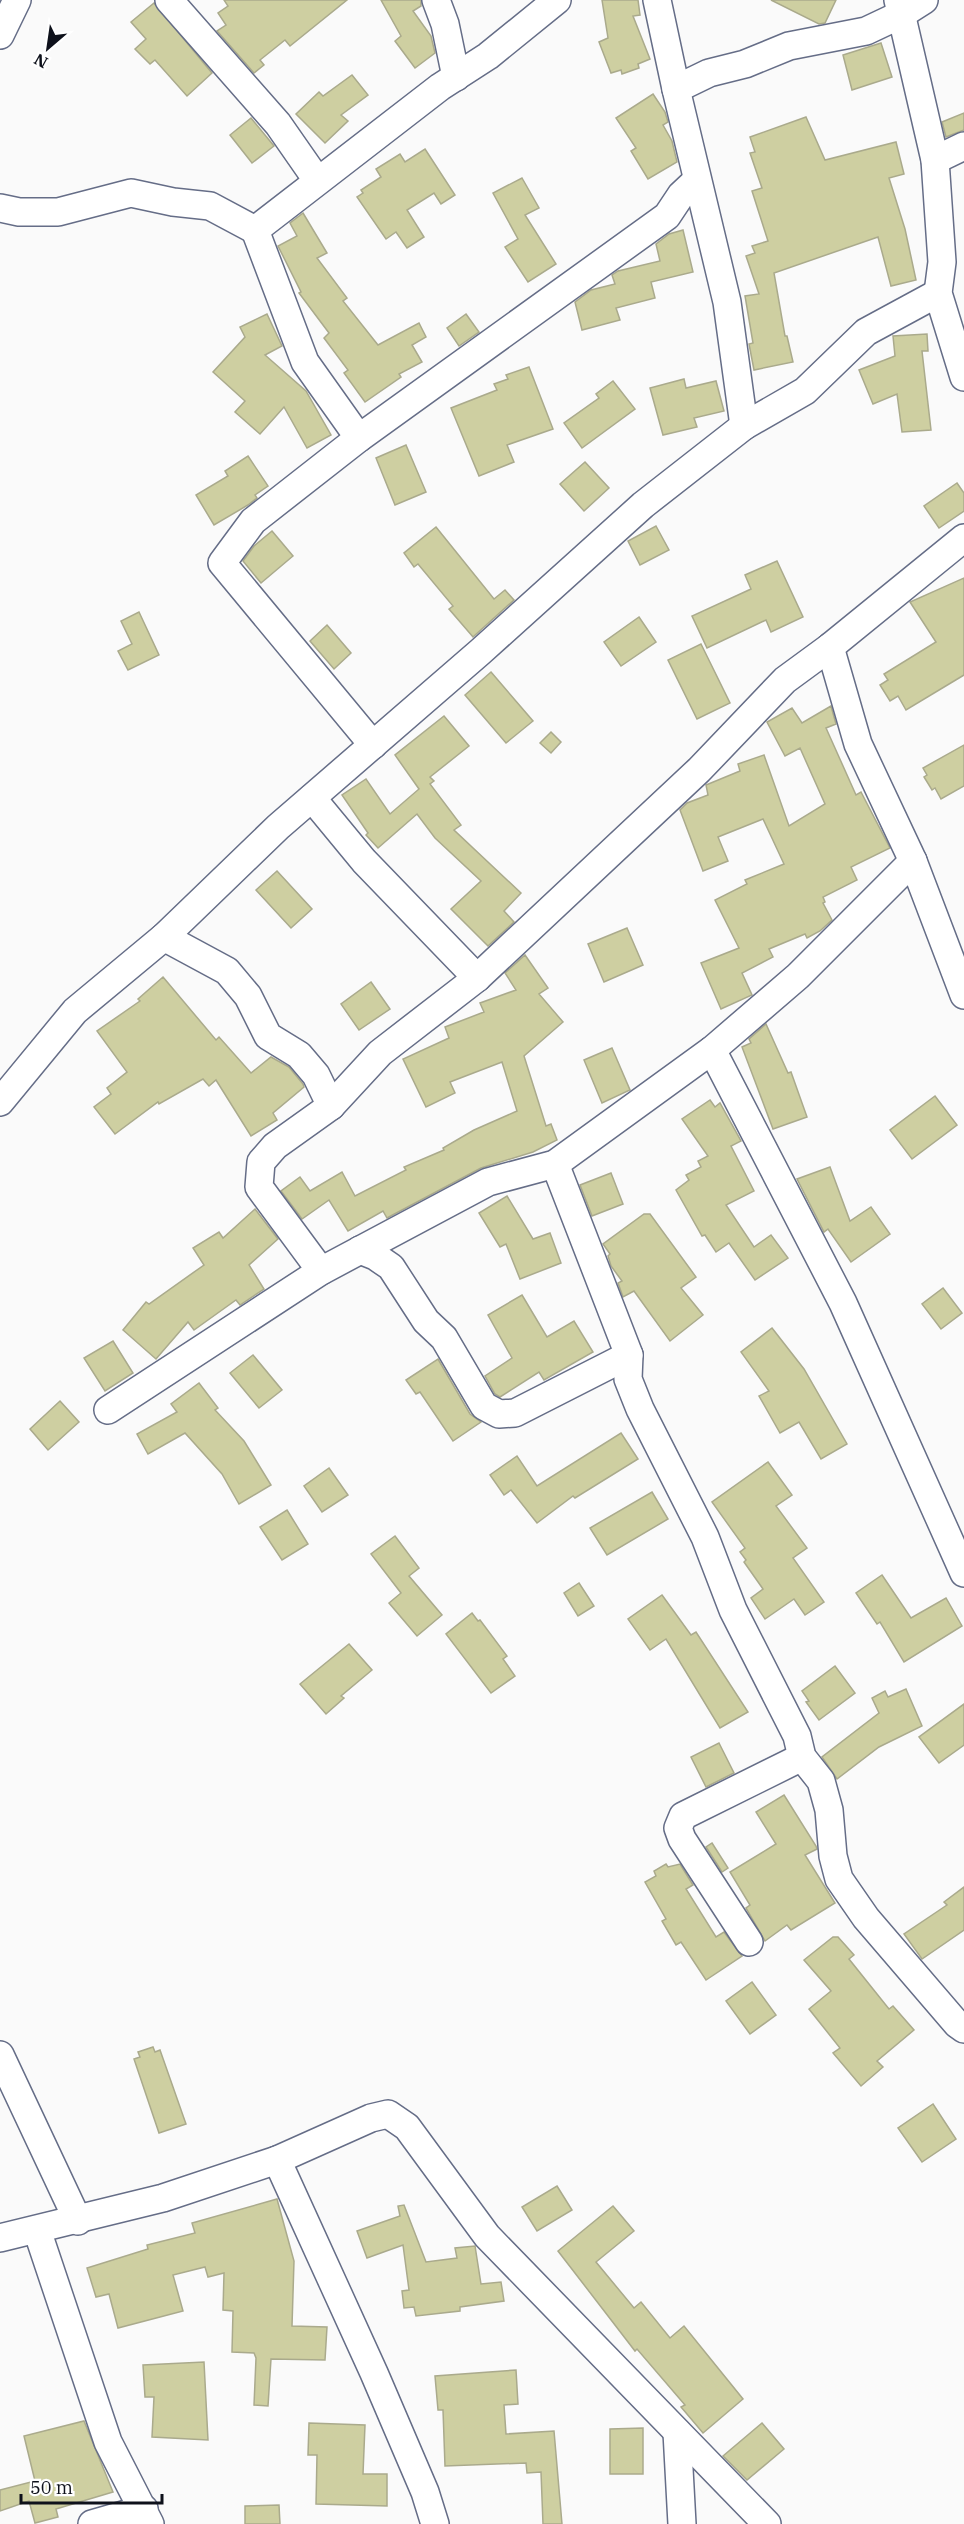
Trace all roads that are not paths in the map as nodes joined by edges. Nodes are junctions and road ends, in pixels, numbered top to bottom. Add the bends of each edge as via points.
1 (17, 0) edge
2 (169, 0) edge
3 (436, 0) edge
4 (557, 0) edge
5 (657, 0) edge
6 (908, 5) edge
7 (0, 35) edge
8 (456, 77) junction
9 (676, 89) junction
10 (964, 146) edge
11 (935, 160) junction
12 (317, 180) junction
13 (697, 180) junction
14 (0, 208) edge
15 (255, 230) junction
16 (938, 293) junction
17 (964, 377) edge
18 (744, 426) junction
19 (359, 438) junction
20 (964, 538) edge
21 (830, 647) junction
22 (373, 746) junction
23 (312, 798) junction
24 (913, 861) junction
25 (164, 937) junction
26 (477, 978) junction
27 (964, 995) edge
28 (712, 1050) junction
29 (0, 1102) edge
30 (331, 1106) junction
31 (555, 1164) junction
32 (360, 1250) junction
33 (321, 1271) junction
34 (628, 1355) junction
35 (108, 1410) dead end
36 (964, 1574) edge
37 (802, 1757) junction
38 (749, 1942) dead end
39 (964, 2029) edge
40 (0, 2055) edge
41 (277, 2160) junction
42 (78, 2221) junction
43 (37, 2230) junction
44 (0, 2238) edge
45 (677, 2432) junction
46 (147, 2517) edge
47 (92, 2524) edge
48 (435, 2524) edge
49 (682, 2524) edge
50 (767, 2524) edge

1 - 7 street
2 - 12 street via 278,124
3 - 8 street
4 - 8 street
5 - 9 street
6 - 9 street via 866,31 789,46
6 - 11 street
8 - 12 street
9 - 13 street
10 - 11 street
11 - 16 street via 942,262
12 - 15 street
13 - 18 street via 727,302
13 - 19 street via 667,216
14 - 15 street via 58,212 131,193 210,206
15 - 19 street via 305,362
16 - 17 street
16 - 18 street via 866,332 805,391
18 - 22 street via 643,505
19 - 22 street via 253,521 222,563
20 - 21 street
21 - 24 street via 858,744
21 - 26 street via 785,680 699,770
22 - 23 street
23 - 25 street
23 - 26 street via 401,902
24 - 27 street
24 - 28 street via 798,976
25 - 29 street via 75,1011
25 - 30 street via 227,971 248,996 268,1035 299,1055 316,1075
26 - 30 street via 380,1053
28 - 31 street
28 - 36 street via 843,1303
30 - 33 street via 275,1146 261,1162 258,1176 259,1187
31 - 32 street via 488,1182
31 - 34 street
32 - 33 street
32 - 34 street via 391,1267 426,1322 444,1338 484,1406 499,1414 515,1413
33 - 35 street
34 - 37 street via 628,1379 640,1408 705,1537 733,1610 797,1736
37 - 38 street via 684,1816 678,1828 681,1839
37 - 39 street via 821,1781 839,1879 866,1918
40 - 42 street
41 - 42 street
41 - 45 street via 371,2118 388,2115 396,2119 407,2127 487,2236
41 - 48 street via 374,2373
42 - 43 street
43 - 44 street
43 - 46 street via 108,2442
45 - 49 street
45 - 50 street
46 - 47 street

